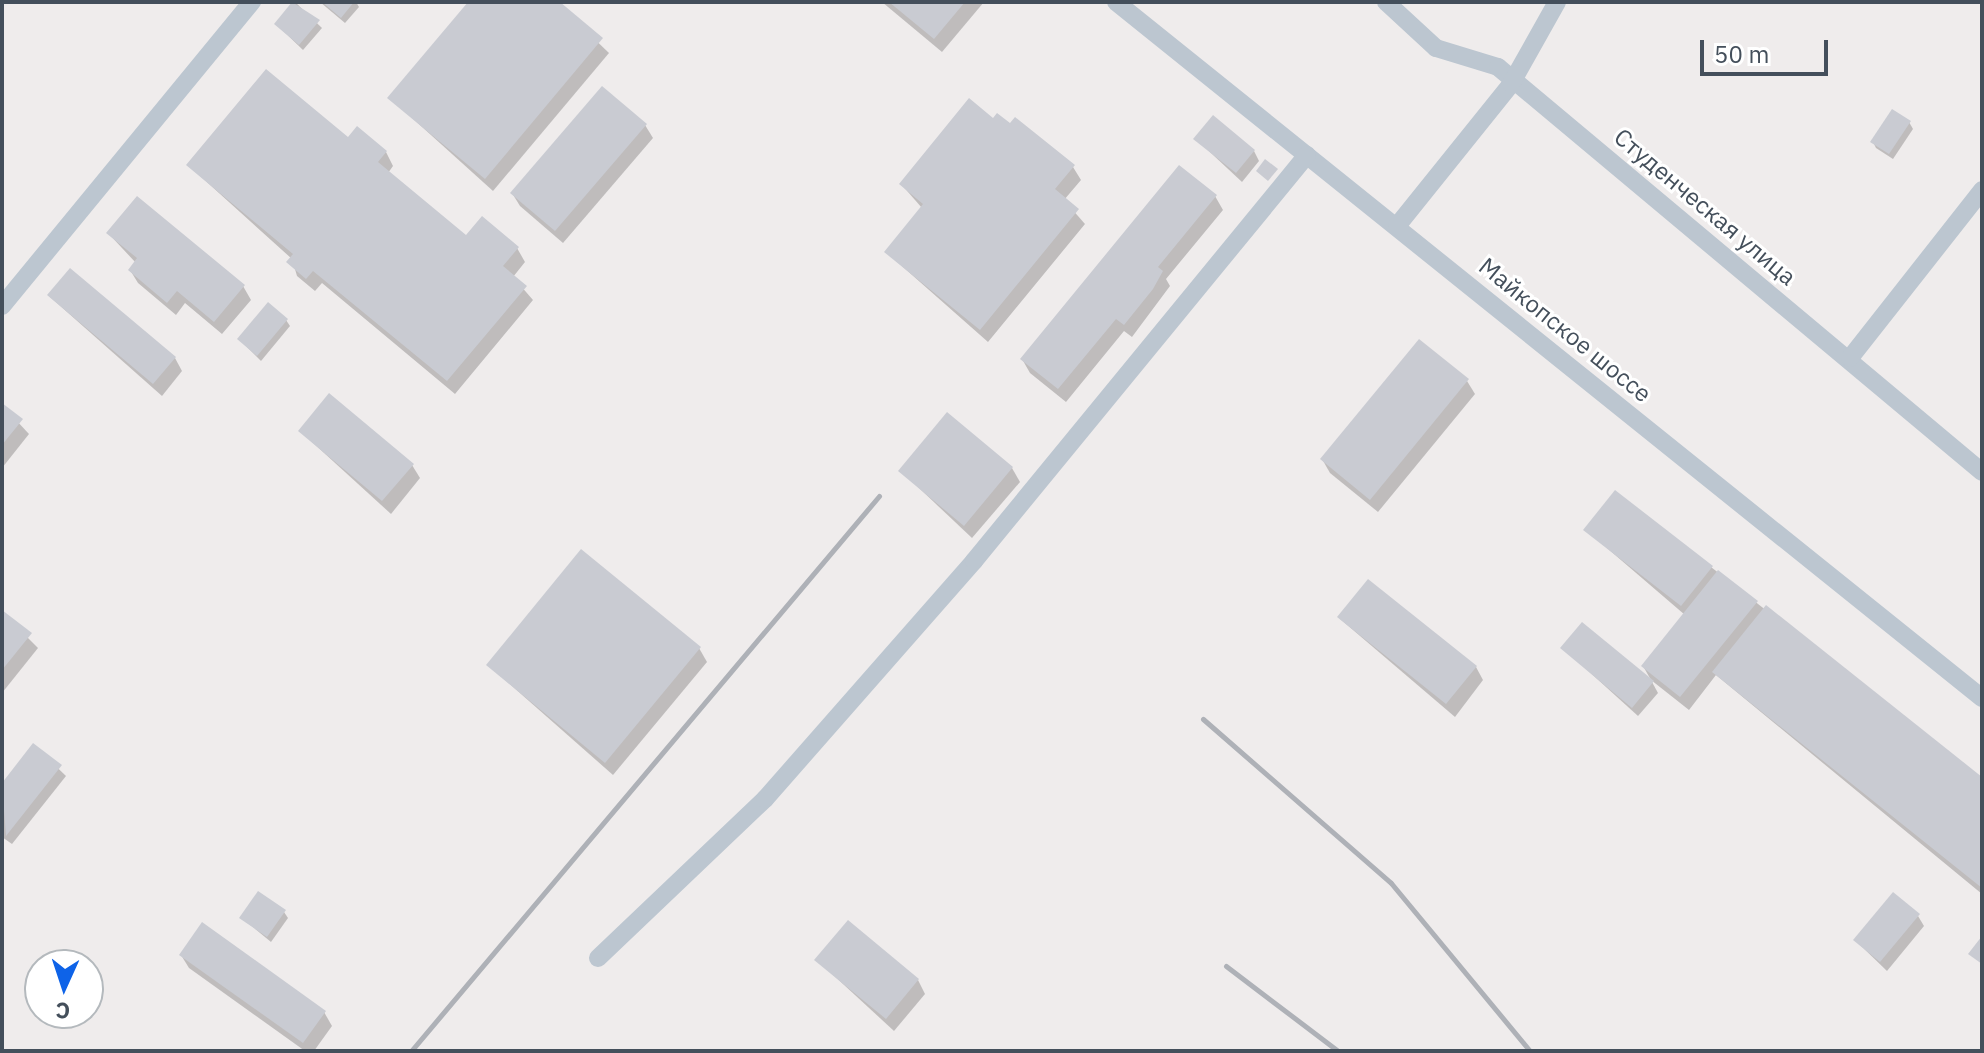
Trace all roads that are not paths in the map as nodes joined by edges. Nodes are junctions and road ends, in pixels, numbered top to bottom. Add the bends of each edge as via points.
1 (252, 2) edge
2 (1116, 2) edge
3 (1386, 2) edge
4 (1557, 2) edge
5 (1511, 84) junction
6 (1307, 155) junction
7 (1982, 190) edge
8 (1397, 226) junction
9 (2, 306) edge
10 (1850, 358) junction
11 (1982, 472) edge
12 (1982, 698) edge
13 (598, 958) dead end

1 - 9 street
2 - 6 street, Майкопское шоссе
3 - 5 street, Студенческая улица via 1436,48 1498,67
4 - 5 street
5 - 8 street
5 - 10 street, Студенческая улица
6 - 8 street, Майкопское шоссе
6 - 13 street via 974,561 776,787
7 - 10 street
8 - 12 street, Майкопское шоссе
10 - 11 street, Студенческая улица

